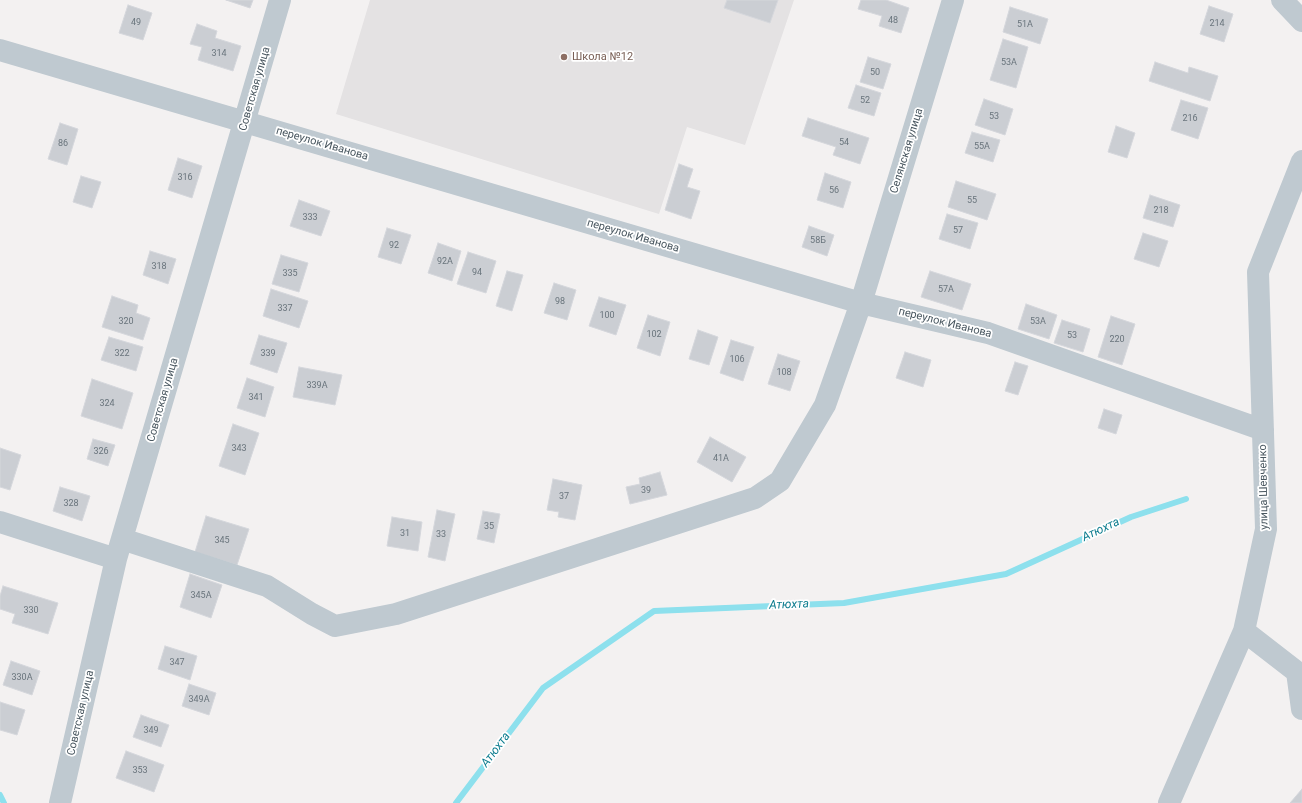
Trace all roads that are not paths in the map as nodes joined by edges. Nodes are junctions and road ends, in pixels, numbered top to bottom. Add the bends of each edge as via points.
1 (280, 0) edge
2 (953, 0) edge
3 (1282, 0) edge
4 (1302, 21) edge
5 (0, 50) edge
6 (246, 121) junction
7 (1302, 161) edge
8 (861, 303) junction
9 (1263, 430) junction
10 (0, 522) edge
11 (119, 549) junction
12 (1244, 631) junction
13 (1299, 673) edge
14 (1302, 709) edge
15 (60, 803) edge
16 (1169, 803) edge

1 - 6 street, Советская улица
2 - 8 street, Селянская улица
3 - 4 street
5 - 6 street, переулок Иванова
6 - 8 street, переулок Иванова
6 - 11 street, Советская улица
7 - 9 street, улица Шевченко via 1258,272
8 - 9 street, переулок Иванова via 988,333
8 - 11 street, Селянская улица via 825,405 780,481 755,498 396,614 335,626 267,586
9 - 12 street, улица Шевченко via 1266,529
10 - 11 street, Селянская улица
11 - 15 street, Советская улица
12 - 13 street
12 - 16 street, улица Шевченко
13 - 14 street

